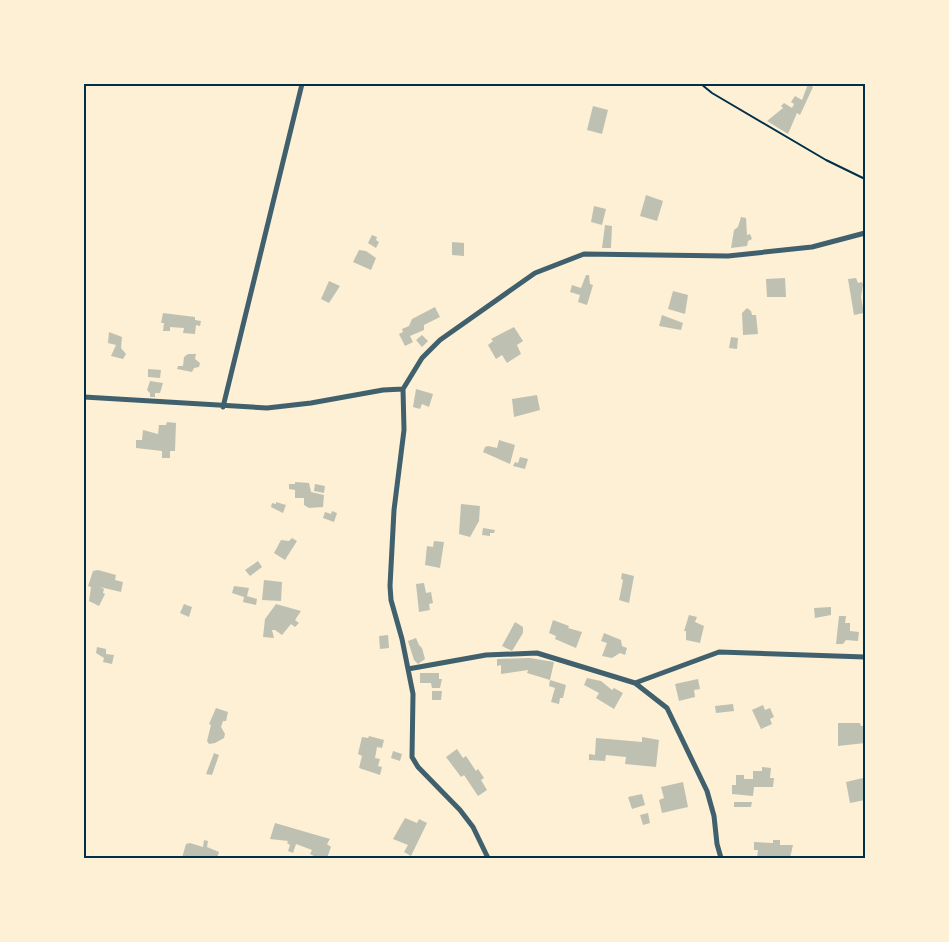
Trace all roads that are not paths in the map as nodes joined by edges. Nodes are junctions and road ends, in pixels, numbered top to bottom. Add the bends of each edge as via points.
1 (302, 84) edge
2 (865, 232) edge
3 (403, 389) junction
4 (84, 397) edge
5 (224, 407) junction
6 (865, 658) edge
7 (408, 668) junction
8 (635, 683) junction
9 (488, 858) edge
10 (721, 858) edge

1 - 5 street
2 - 3 street via 812,247 728,256 584,254 535,273 440,340 422,358
3 - 5 street via 267,408
3 - 7 street via 404,430 394,510 390,586
4 - 5 street
6 - 8 street via 719,652
7 - 8 street via 486,655 537,653
7 - 9 street via 413,694 412,757 469,821
8 - 10 street via 667,708 707,791

